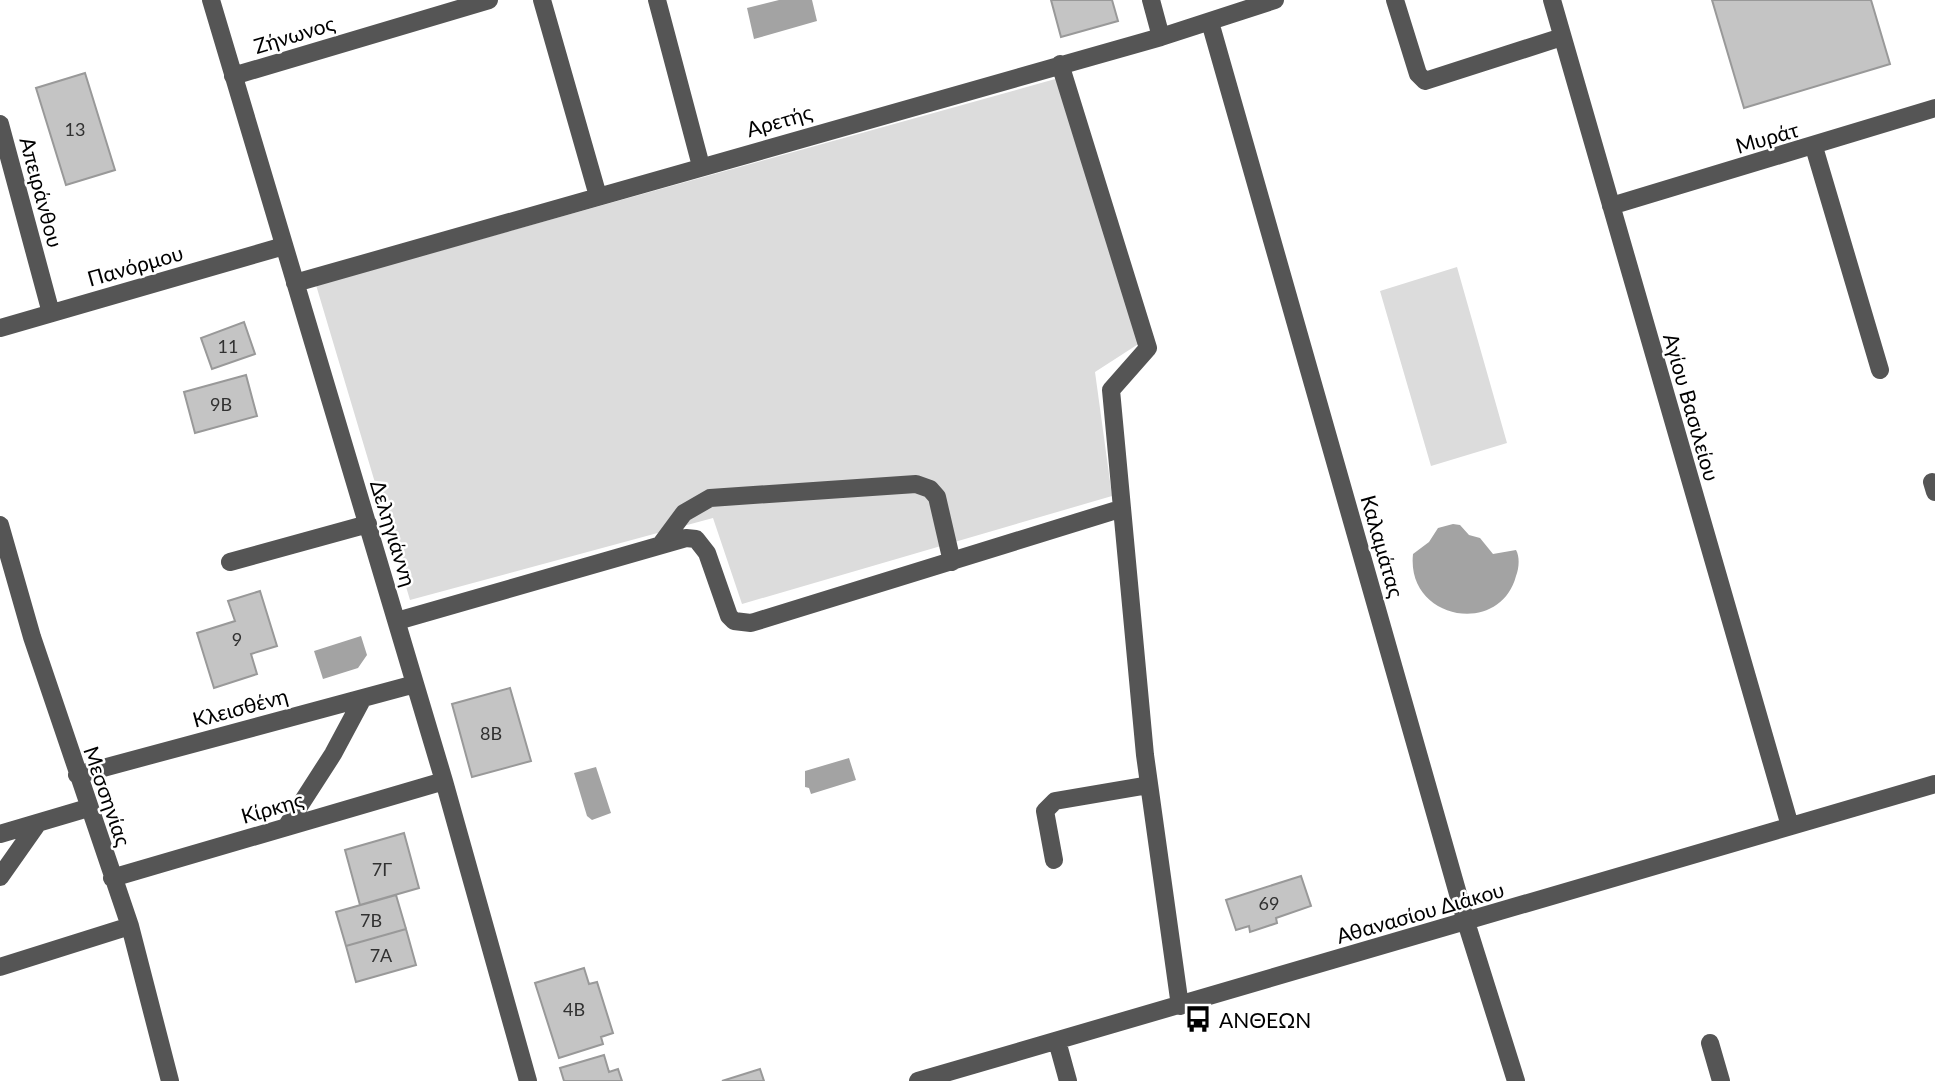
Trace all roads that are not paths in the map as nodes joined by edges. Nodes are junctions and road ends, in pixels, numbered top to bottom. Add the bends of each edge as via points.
1 (211, 0) edge
2 (489, 0) edge
3 (542, 0) edge
4 (657, 0) edge
5 (1151, 0) edge
6 (1275, 0) edge
7 (1395, 0) edge
8 (1552, 0) edge
9 (1210, 22) junction
10 (1161, 37) junction
11 (1562, 37) junction
12 (1060, 64) junction
13 (233, 76) junction
14 (1935, 108) edge
15 (0, 124) edge
16 (1814, 147) junction
17 (701, 166) junction
18 (598, 196) junction
19 (1611, 206) junction
20 (284, 246) junction
21 (295, 283) junction
22 (51, 313) junction
23 (0, 328) edge
24 (1880, 370) dead end
25 (1120, 509) junction
26 (368, 524) junction
27 (0, 526) edge
28 (661, 544) junction
29 (230, 562) dead end
30 (951, 562) junction
31 (397, 621) junction
32 (415, 684) junction
33 (363, 698) junction
34 (77, 775) junction
35 (444, 781) junction
36 (1935, 784) edge
37 (1149, 786) junction
38 (88, 808) junction
39 (38, 823) junction
40 (286, 827) junction
41 (1790, 827) junction
42 (0, 834) edge
43 (1054, 860) dead end
44 (0, 877) edge
45 (112, 878) junction
46 (1466, 922) junction
47 (130, 926) junction
48 (0, 967) edge
49 (1180, 1006) junction
50 (1057, 1041) junction
51 (1710, 1043) dead end
52 (170, 1081) edge
53 (528, 1081) edge
54 (918, 1081) edge
55 (1068, 1081) edge
56 (1516, 1081) edge
57 (1721, 1081) edge

1 - 13 street, Δεληγιάννη
2 - 13 street, Ζήνωνος
3 - 18 street
4 - 17 street
5 - 10 street
6 - 9 street, Αρετής
7 - 11 street via 1418,74 1425,81
8 - 11 street, Αγίου Βασιλείου
9 - 10 street, Αρετής
9 - 46 street, Καλαμάτας
10 - 12 street, Αρετής
11 - 19 street, Αγίου Βασιλείου
12 - 17 street, Αρετής
12 - 25 street via 1148,348 1111,390
13 - 20 street, Δεληγιάννη
14 - 16 street, Μυράτ
15 - 22 street, Απειράνθου
16 - 19 street, Μυράτ
16 - 24 street
17 - 18 street, Αρετής
18 - 21 street, Αρετής
19 - 41 street, Αγίου Βασιλείου
20 - 21 street, Δεληγιάννη
20 - 22 street, Πανόρμου
21 - 26 street, Δεληγιάννη
22 - 23 street, Πανόρμου
25 - 30 street
25 - 37 street
26 - 29 street
26 - 31 street, Δεληγιάννη
27 - 34 street, Μεσσηνίας
28 - 30 street via 696,539 707,553 724,608 734,621 743,624
28 - 30 street via 684,513 710,498 916,484 937,497
28 - 31 street
31 - 32 street, Δεληγιάννη
32 - 33 street, Κλεισθένη
32 - 35 street, Δεληγιάννη
33 - 34 street, Κλεισθένη
33 - 40 street
34 - 38 street, Μεσσηνίας
35 - 40 street, Κίρκης
35 - 53 street, Δεληγιάννη
36 - 41 street, Αθανασίου Διάκου
37 - 43 street via 1047,806
37 - 49 street
38 - 39 street
38 - 45 street, Μεσσηνίας
39 - 42 street
39 - 44 street
40 - 45 street, Κίρκης
41 - 46 street, Αθανασίου Διάκου
45 - 47 street, Μεσσηνίας
46 - 49 street, Αθανασίου Διάκου
46 - 56 street, Καλαμάτας
47 - 48 street
47 - 52 street, Μεσσηνίας
49 - 50 street, Αθανασίου Διάκου
50 - 54 street, Αθανασίου Διάκου
50 - 55 street
51 - 57 street

